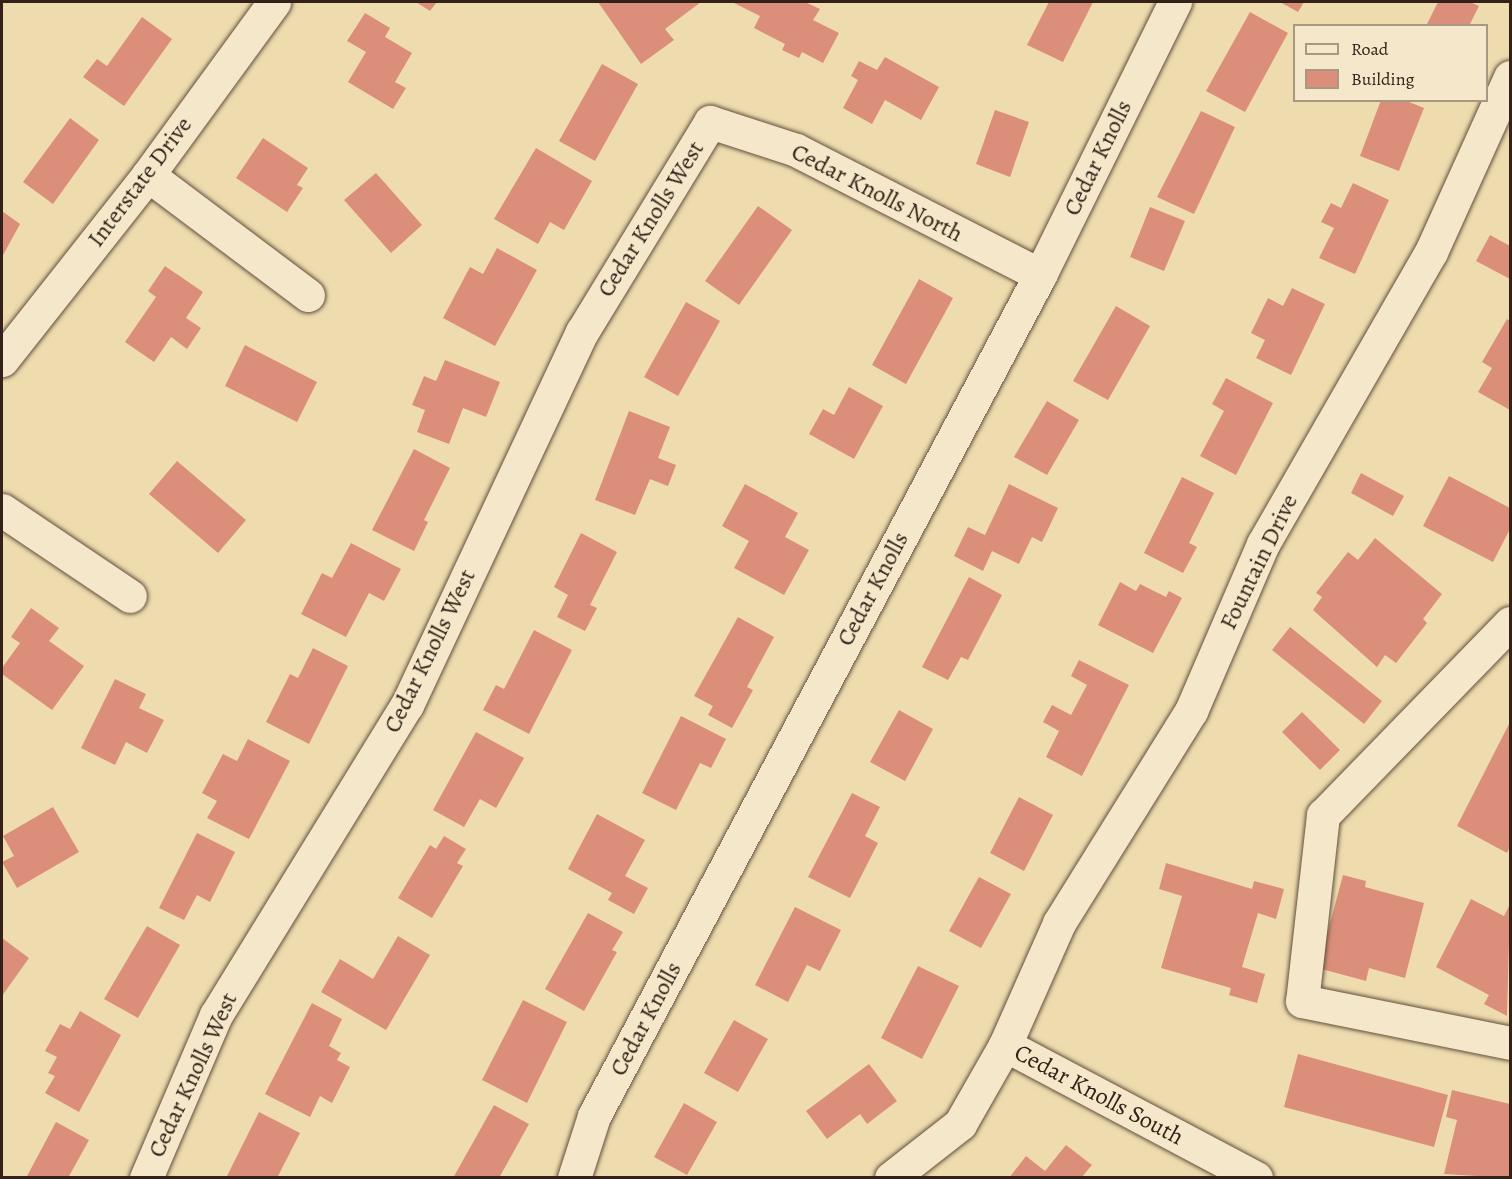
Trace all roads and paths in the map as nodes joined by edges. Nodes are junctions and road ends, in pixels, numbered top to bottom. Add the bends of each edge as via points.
1 (274, 2) edge
2 (1175, 2) edge
3 (1510, 77) edge
4 (711, 122) joint
5 (148, 176) junction
6 (1040, 275) junction
7 (308, 295) dead end
8 (2, 360) edge
9 (2, 510) edge
10 (130, 596) dead end
11 (1510, 623) edge
12 (1510, 1042) edge
13 (1005, 1045) junction
14 (146, 1178) edge
15 (574, 1178) edge
16 (891, 1178) edge
17 (1256, 1178) edge

1 - 5 street, Interstate Drive
2 - 6 street, Cedar Knolls
3 - 13 street, Fountain Drive via 1431,252 1263,544 1191,711 1059,923
4 - 6 street, Cedar Knolls North via 796,150
4 - 14 street, Cedar Knolls West via 582,332 407,705 216,1016
5 - 7 street
5 - 8 street, Interstate Drive
6 - 15 street, Cedar Knolls via 594,1116
9 - 10 street
11 - 12 street via 1323,815 1302,1001
13 - 16 street, Cedar Knolls South via 960,1124
13 - 17 street, Cedar Knolls South

